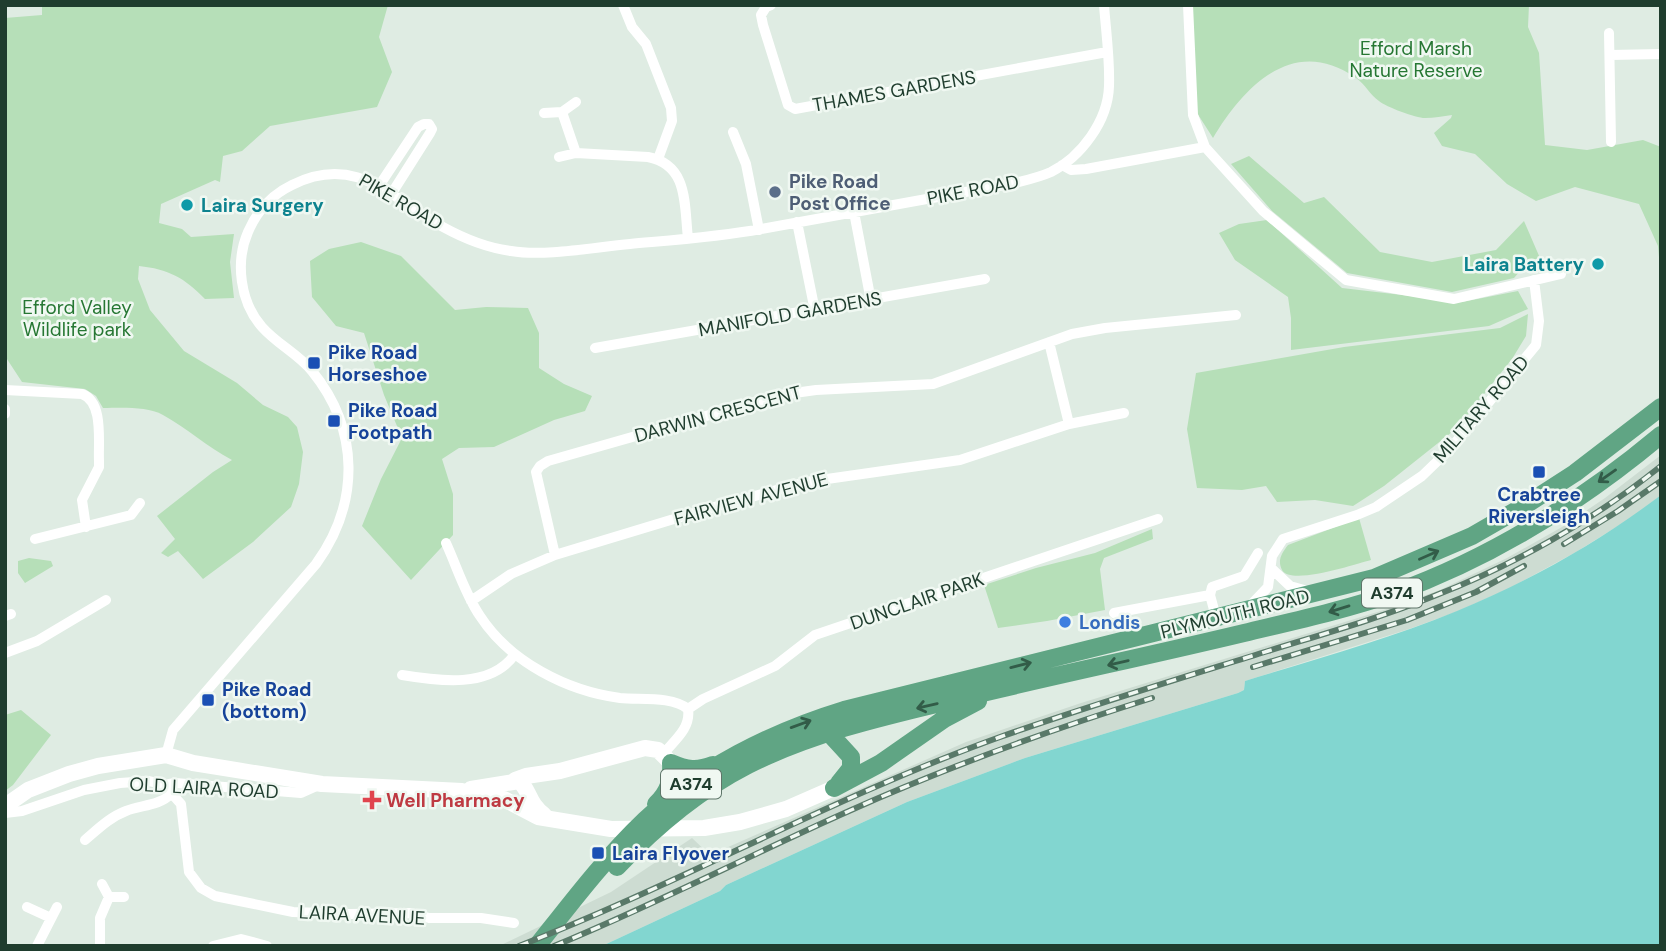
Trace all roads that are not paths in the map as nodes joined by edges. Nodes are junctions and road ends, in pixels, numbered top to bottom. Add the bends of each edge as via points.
1 (623, 5) edge
2 (771, 5) edge
3 (1104, 5) edge
4 (1188, 5) edge
5 (1609, 33) dead end
6 (1107, 52) junction
7 (1661, 54) edge
8 (1610, 55) junction
9 (576, 102) dead end
10 (562, 112) junction
11 (544, 113) dead end
12 (733, 132) dead end
13 (1611, 142) dead end
14 (1205, 147) junction
15 (576, 153) junction
16 (559, 157) dead end
17 (658, 159) junction
18 (1062, 165) junction
19 (379, 186) junction
20 (392, 194) junction
21 (854, 212) junction
22 (797, 222) junction
23 (759, 230) junction
24 (688, 238) junction
25 (1561, 274) dead end
26 (985, 279) dead end
27 (1534, 280) junction
28 (871, 301) junction
29 (815, 311) junction
30 (1236, 314) dead end
31 (1049, 342) junction
32 (595, 348) dead end
33 (5, 390) edge
34 (1661, 407) edge
35 (1124, 413) dead end
36 (1069, 424) junction
37 (1661, 435) edge
38 (140, 503) dead end
39 (1158, 519) dead end
40 (86, 527) junction
41 (35, 539) dead end
42 (446, 542) dead end
43 (1258, 553) dead end
44 (555, 555) junction
45 (1272, 569) junction
46 (1318, 593) junction
47 (1210, 595) junction
48 (106, 600) dead end
49 (471, 601) junction
50 (1247, 609) junction
51 (1114, 613) dead end
52 (1216, 617) junction
53 (5, 653) edge
54 (515, 654) junction
55 (1089, 670) junction
56 (402, 675) dead end
57 (688, 709) junction
58 (829, 733) junction
59 (740, 753) junction
60 (166, 755) junction
61 (667, 758) junction
62 (322, 784) junction
63 (834, 788) junction
64 (168, 790) junction
65 (516, 792) junction
66 (5, 806) edge
67 (5, 813) edge
68 (646, 820) junction
69 (85, 839) dead end
70 (632, 842) junction
71 (102, 884) dead end
72 (109, 897) junction
73 (124, 897) dead end
74 (27, 907) dead end
75 (57, 907) dead end
76 (51, 918) junction
77 (514, 923) dead end
78 (251, 944) edge
79 (37, 946) edge
80 (100, 946) edge
81 (212, 946) edge
82 (267, 946) edge
83 (537, 946) edge
84 (552, 946) edge

1 - 17 street via 646,44 671,108 672,121
2 - 6 street, THAMES GARDENS via 761,15 763,25 788,104 795,109
3 - 6 street, PIKE ROAD
4 - 14 street via 1193,115
5 - 8 street
6 - 18 street, PIKE ROAD via 1105,108 1080,150
7 - 8 street
8 - 13 street
9 - 10 street
10 - 11 street
10 - 15 street
12 - 23 street via 746,164
14 - 18 street, PIKE ROAD via 1086,169
14 - 27 street via 1263,211 1346,280 1454,299
15 - 16 street
15 - 17 street
17 - 24 street via 677,173 681,182
18 - 21 street, PIKE ROAD via 1015,183
19 - 20 street, PIKE ROAD
19 - 20 street via 418,127 429,124 430,134
19 - 60 street, PIKE ROAD via 350,174 301,180 265,205 246,236 240,272 250,308 262,327 311,369 340,418 349,462 345,507 330,545 173,730
20 - 24 street, PIKE ROAD via 458,234 513,252
21 - 22 street, PIKE ROAD
21 - 28 street
22 - 23 street, PIKE ROAD
22 - 29 street
23 - 24 street, PIKE ROAD
25 - 27 street
26 - 28 street, MANIFOLD GARDENS
27 - 45 street, MILITARY ROAD via 1539,321 1536,345 1451,449 1422,476 1376,507 1283,539 1272,556
28 - 29 street, MANIFOLD GARDENS
29 - 32 street, MANIFOLD GARDENS
30 - 31 street, DARWIN CRESCENT via 1105,328
31 - 36 street
31 - 44 street, DARWIN CRESCENT via 933,384 780,395 548,461 536,472
33 - 40 street via 82,394 96,407 99,467 82,500
46 -> 34 main road, PLYMOUTH ROAD / A374 via 1374,578 1472,536 1575,473
35 - 36 street, FAIRVIEW AVENUE
36 - 44 street, FAIRVIEW AVENUE via 960,460 806,482
37 -> 55 main road, PLYMOUTH ROAD / A374 via 1536,524 1473,559 1394,593
38 - 40 street via 131,516
39 - 57 street, DUNCLAIR PARK via 815,635 775,666
40 - 41 street
42 - 49 street
43 - 47 street, PLYMOUTH ROAD via 1244,576 1212,587
44 - 49 street, FAIRVIEW AVENUE via 511,574
45 - 46 street via 1290,586
45 - 50 street, MILITARY ROAD via 1268,587
46 - 50 main road, PLYMOUTH ROAD / A374
47 - 51 street, PLYMOUTH ROAD
47 - 52 street, PLYMOUTH ROAD
48 - 53 street via 37,641
49 - 54 street
50 - 52 main road, PLYMOUTH ROAD / A374
59 -> 52 main road, PLYMOUTH ROAD / A374 via 769,736 844,710
54 - 56 street via 498,670 465,680
54 - 57 street via 564,683 590,692 669,701
55 -> 58 main road, PLYMOUTH ROAD / A374 via 880,716
55 - 63 main road via 972,703
57 - 61 street via 687,726
58 - 63 main road via 851,757 851,768
58 - 70 main road, PLYMOUTH ROAD / A374 via 747,765
59 - 61 main road via 697,770 683,769
59 - 68 main road, PLYMOUTH ROAD / A374
60 - 62 main road, OLD LAIRA ROAD
60 - 66 main road, OLD LAIRA ROAD via 76,771 41,783
61 - 65 main road, OLD LAIRA ROAD via 654,748 640,748 526,776
61 - 68 main road via 670,785
62 - 64 street, OLD LAIRA ROAD via 301,793 175,783
62 - 65 main road, OLD LAIRA ROAD
63 - 65 main road, OLD LAIRA ROAD via 781,810 704,828 611,829 550,820 527,813
64 - 67 street, OLD LAIRA ROAD via 149,781 120,783
64 - 69 street via 164,802 113,817
64 - 77 street, LAIRA AVENUE via 181,804 189,872 201,888 215,896 293,912 410,914
68 - 70 main road, A374
70 - 83 main road, A374
70 - 84 main road, A374
71 - 72 street
72 - 73 street
72 - 80 street via 98,927
74 - 76 street
75 - 76 street
76 - 79 street
78 - 81 street via 241,939
78 - 82 street

